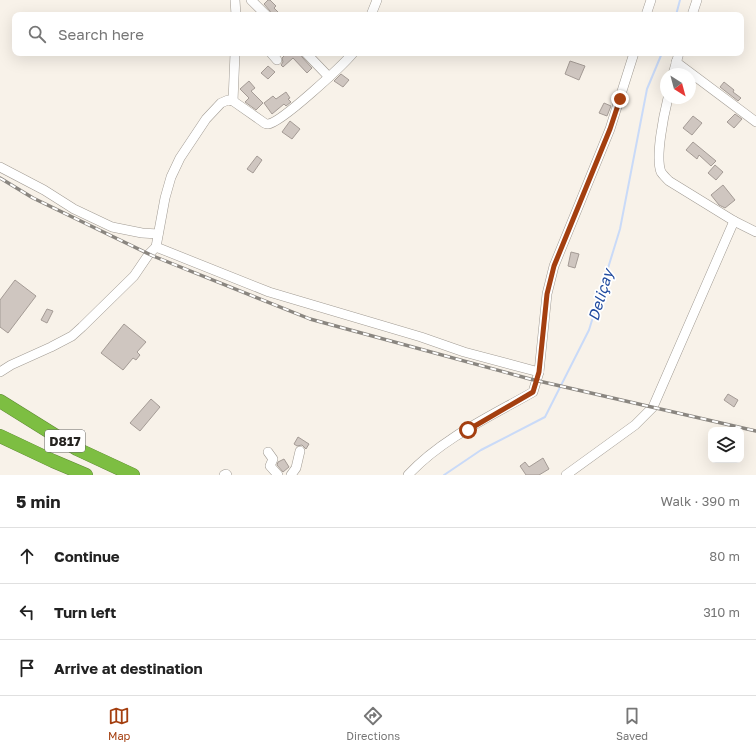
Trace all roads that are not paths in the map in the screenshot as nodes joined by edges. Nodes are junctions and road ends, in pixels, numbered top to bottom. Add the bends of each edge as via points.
1 (235, 0) edge
2 (251, 0) edge
3 (377, 0) edge
4 (651, 0) edge
5 (697, 0) edge
6 (236, 12) edge
7 (263, 12) edge
8 (372, 12) edge
9 (647, 12) edge
10 (693, 12) edge
11 (235, 56) edge
12 (309, 56) edge
13 (350, 56) edge
14 (633, 56) edge
15 (677, 57) edge
16 (674, 68) edge
17 (329, 77) junction
18 (233, 101) junction
19 (667, 104) edge
20 (756, 122) edge
21 (0, 167) edge
22 (734, 220) junction
23 (756, 232) edge
24 (158, 234) junction
25 (156, 247) junction
26 (0, 372) edge
27 (539, 372) junction
28 (0, 401) edge
29 (0, 436) edge
30 (300, 451) dead end
31 (268, 452) dead end
32 (86, 475) edge
33 (133, 475) edge
34 (278, 475) edge
35 (291, 475) edge
36 (408, 475) edge
37 (566, 475) edge

1 - 6 street
2 - 7 street
3 - 8 street
4 - 9 street
5 - 10 street
11 - 18 street
12 - 17 street
13 - 17 street
14 - 27 street via 610,129 554,266 547,294
15 - 16 street
15 - 20 street
17 - 18 street via 279,120 268,124
18 - 24 street via 228,100 221,104 206,119 180,158 169,184
19 - 22 street via 661,132 662,172 669,181
21 - 24 street via 74,209 112,227
22 - 23 street
22 - 37 street via 653,407 635,425
24 - 25 street
25 - 26 street via 134,276 77,332
25 - 27 street via 269,292 464,352
27 - 36 street via 533,392 444,445
28 - 33 highway, D817 via 77,448
29 - 32 highway, D817
30 - 35 street via 296,468
31 - 34 street via 273,459 270,466

